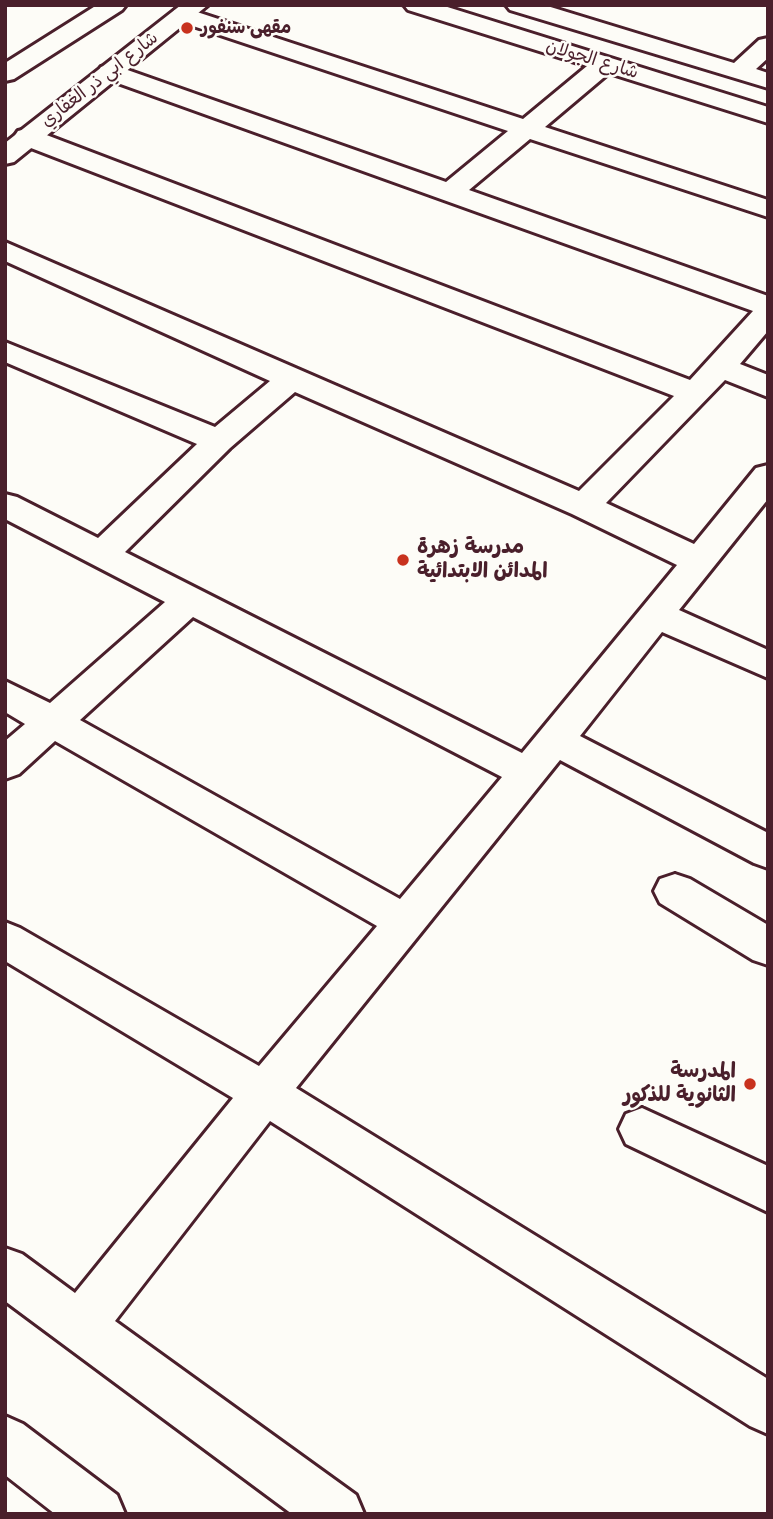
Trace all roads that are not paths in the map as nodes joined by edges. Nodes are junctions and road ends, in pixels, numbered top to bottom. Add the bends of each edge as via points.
1 (416, 5) edge
2 (518, 5) edge
3 (111, 6) edge
4 (189, 10) edge
5 (768, 45) edge
6 (605, 64) junction
7 (110, 72) junction
8 (738, 72) junction
9 (5, 74) edge
10 (768, 81) edge
11 (768, 115) edge
12 (529, 129) junction
13 (27, 137) junction
14 (5, 156) edge
15 (449, 193) junction
16 (768, 209) edge
17 (5, 250) edge
18 (768, 306) edge
19 (768, 312) edge
20 (5, 351) edge
21 (721, 367) junction
22 (291, 379) junction
23 (768, 387) edge
24 (695, 393) junction
25 (219, 441) junction
26 (761, 495) edge
27 (5, 505) edge
28 (584, 506) junction
29 (103, 553) junction
30 (699, 561) junction
31 (190, 600) junction
32 (656, 614) junction
33 (768, 665) edge
34 (5, 695) edge
35 (52, 722) junction
36 (555, 740) junction
37 (5, 764) edge
38 (528, 773) junction
39 (768, 852) edge
40 (675, 891) dead end
41 (405, 922) junction
42 (5, 940) edge
43 (768, 947) edge
44 (265, 1093) junction
45 (642, 1129) dead end
46 (768, 1190) edge
47 (5, 1271) edge
48 (80, 1326) junction
49 (768, 1408) edge
50 (5, 1442) edge
51 (98, 1514) edge
52 (337, 1514) edge

1 - 6 street, شارع الجولان
2 - 8 street, شارع الجولان
3 - 9 street
4 - 7 street, شارع ابي ذر الغفاري
4 - 12 street
5 - 8 street
6 - 11 street, شارع الجولان
6 - 12 street
7 - 13 street, شارع ابي ذر الغفاري
7 - 15 street
8 - 10 street, شارع الجولان
12 - 15 street
12 - 16 street
13 - 14 street, شارع ابي ذر الغفاري
13 - 24 street
15 - 18 street
17 - 22 street
19 - 21 street
20 - 25 street
21 - 23 street
21 - 24 street
22 - 25 street
22 - 28 street
24 - 28 street
25 - 29 street
26 - 30 street
27 - 29 street
28 - 30 street
29 - 31 street
30 - 32 street
31 - 35 street
31 - 38 street
32 - 33 street
32 - 36 street
34 - 35 street
35 - 37 street
35 - 41 street
36 - 38 street
36 - 39 street
38 - 41 street
40 - 43 street
41 - 44 street
42 - 44 street
44 - 48 street
44 - 49 street
45 - 46 street
47 - 48 street
48 - 52 street
50 - 51 street

